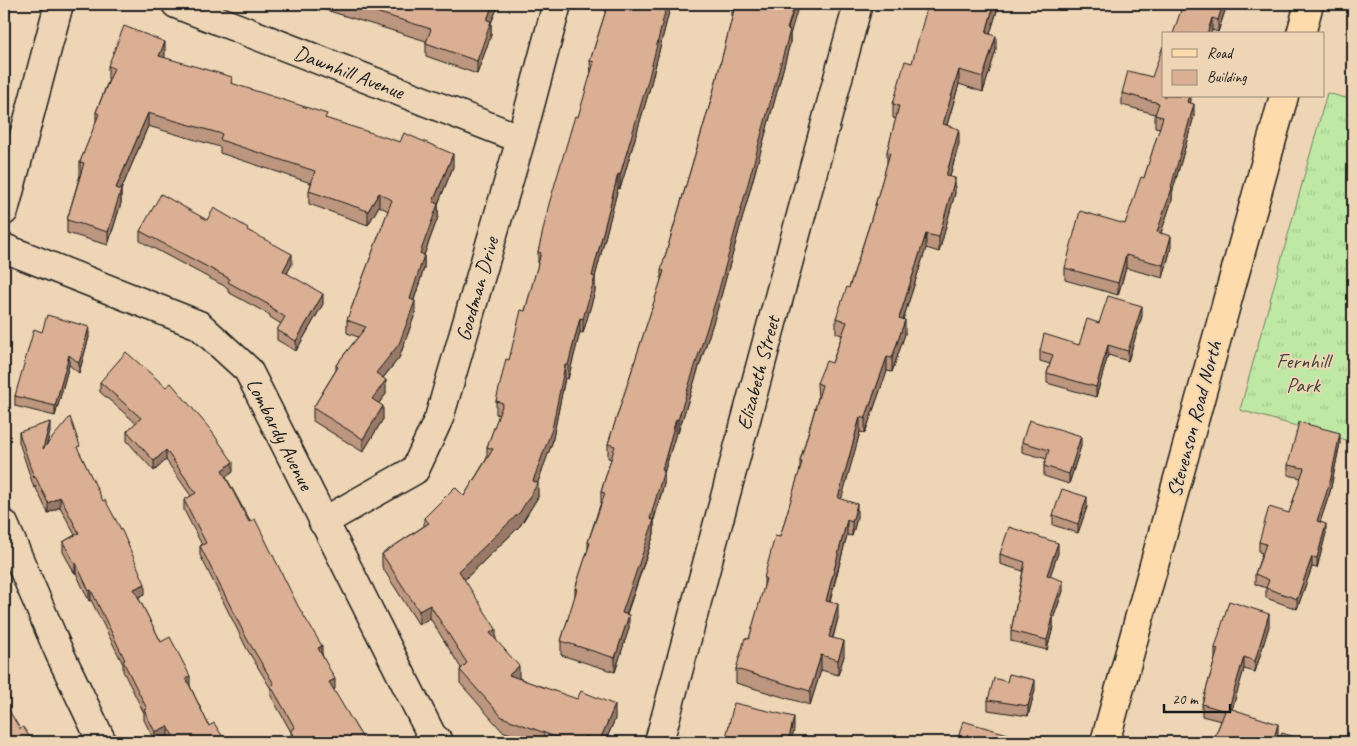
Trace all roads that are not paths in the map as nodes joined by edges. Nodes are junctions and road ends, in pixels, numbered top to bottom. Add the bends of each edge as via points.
1 (59, 4) edge
2 (176, 4) edge
3 (557, 4) edge
4 (858, 4) edge
5 (1309, 4) edge
6 (1302, 32) edge
7 (1283, 98) edge
8 (521, 140) junction
9 (4, 211) edge
10 (4, 248) edge
11 (323, 522) junction
12 (4, 524) edge
13 (102, 742) edge
14 (440, 742) edge
15 (658, 742) edge
16 (1105, 742) edge

1 - 9 street
2 - 8 street, Dawnhill Avenue
3 - 8 street, Goodman Drive
4 - 15 street, Elizabeth Street
5 - 6 main road
7 - 16 main road, Stevenson Road North
8 - 11 street, Goodman Drive via 439,418 416,470
10 - 11 street, Lombardy Avenue via 199,325 248,370
11 - 14 street, Lombardy Avenue via 432,736
12 - 13 street

